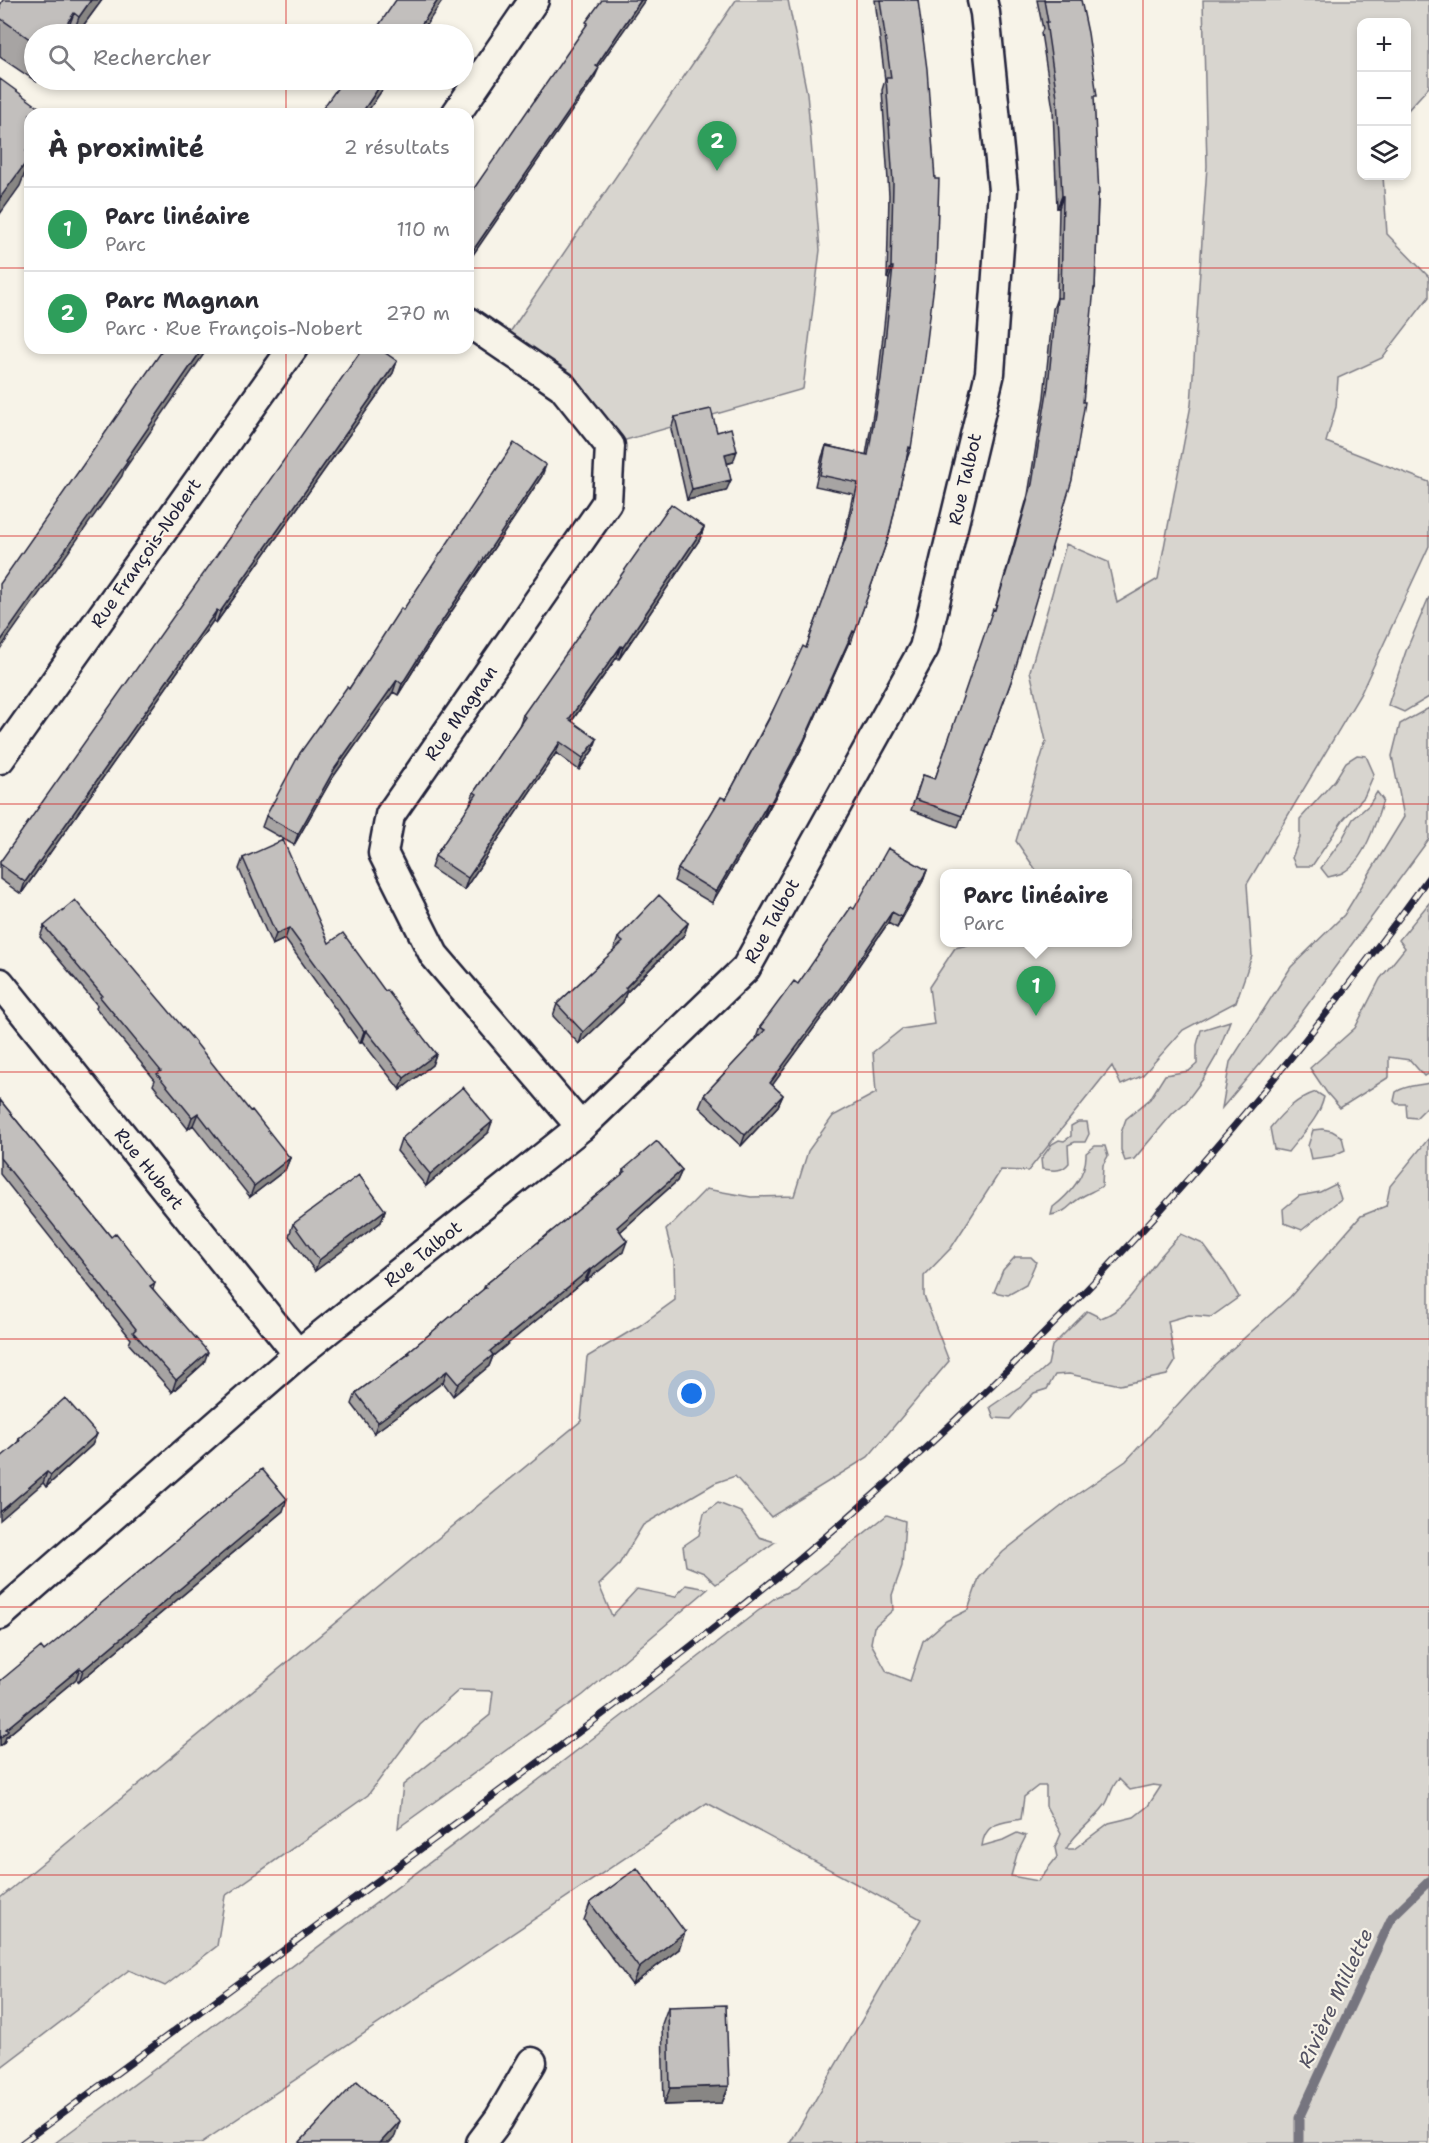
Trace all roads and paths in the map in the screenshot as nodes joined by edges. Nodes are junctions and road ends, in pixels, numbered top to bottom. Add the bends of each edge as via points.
1 (534, 0) edge
2 (982, 0) edge
3 (474, 88) edge
4 (472, 90) edge
5 (460, 108) edge
6 (474, 326) edge
7 (289, 354) edge
8 (0, 759) edge
9 (0, 983) edge
10 (581, 1127) junction
11 (298, 1354) junction
12 (0, 1615) edge
13 (532, 2062) dead end
14 (480, 2143) edge

1 - 3 street
2 - 10 street, Rue Talbot via 1003,190 990,373 924,648 746,968
4 - 5 street
6 - 10 street, Rue Magnan via 562,386 610,446 607,502 390,815 383,853 434,955
7 - 8 street, Rue François-Nobert
9 - 11 street, Rue Hubert
10 - 11 street, Rue Talbot
11 - 12 street, Rue Talbot
13 - 14 street via 499,2119

